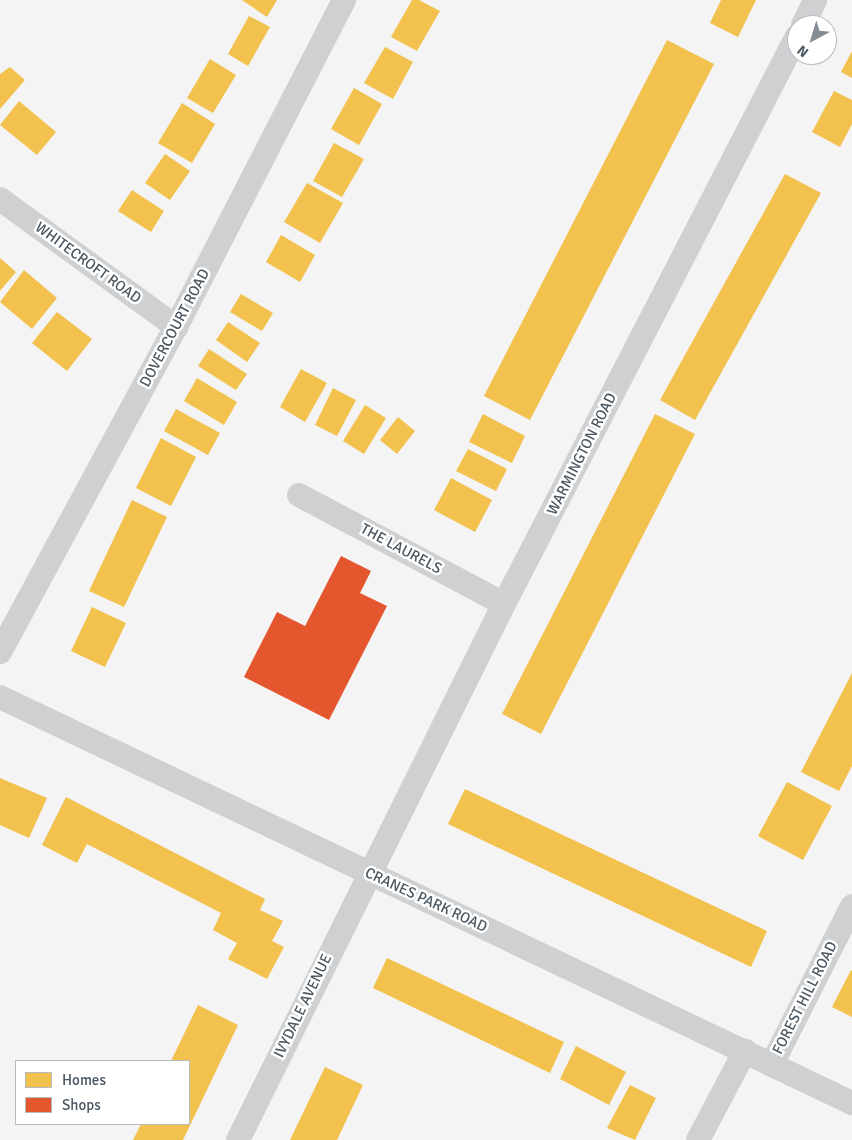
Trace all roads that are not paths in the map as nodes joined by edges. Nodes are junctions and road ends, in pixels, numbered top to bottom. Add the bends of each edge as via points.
1 (344, 0) edge
2 (816, 0) edge
3 (808, 15) edge
4 (787, 55) edge
5 (0, 199) edge
6 (176, 327) junction
7 (299, 495) dead end
8 (504, 604) junction
9 (0, 652) edge
10 (0, 696) edge
11 (368, 872) junction
12 (852, 906) edge
13 (745, 1050) junction
14 (772, 1064) junction
15 (852, 1104) edge
16 (238, 1140) edge
17 (698, 1140) edge

1 - 6 street, DOVERCOURT ROAD
2 - 3 street
4 - 8 street, WARMINGTON ROAD
5 - 6 street, WHITECROFT ROAD
6 - 9 street, DOVERCOURT ROAD
7 - 8 street, THE LAURELS
8 - 11 street, WARMINGTON ROAD
10 - 11 street, CRANES PARK ROAD
11 - 13 street, CRANES PARK ROAD
11 - 16 street, IVYDALE AVENUE
12 - 14 street, FOREST HILL ROAD
13 - 14 street, CRANES PARK ROAD
13 - 17 street
14 - 15 street, CRANES PARK ROAD

